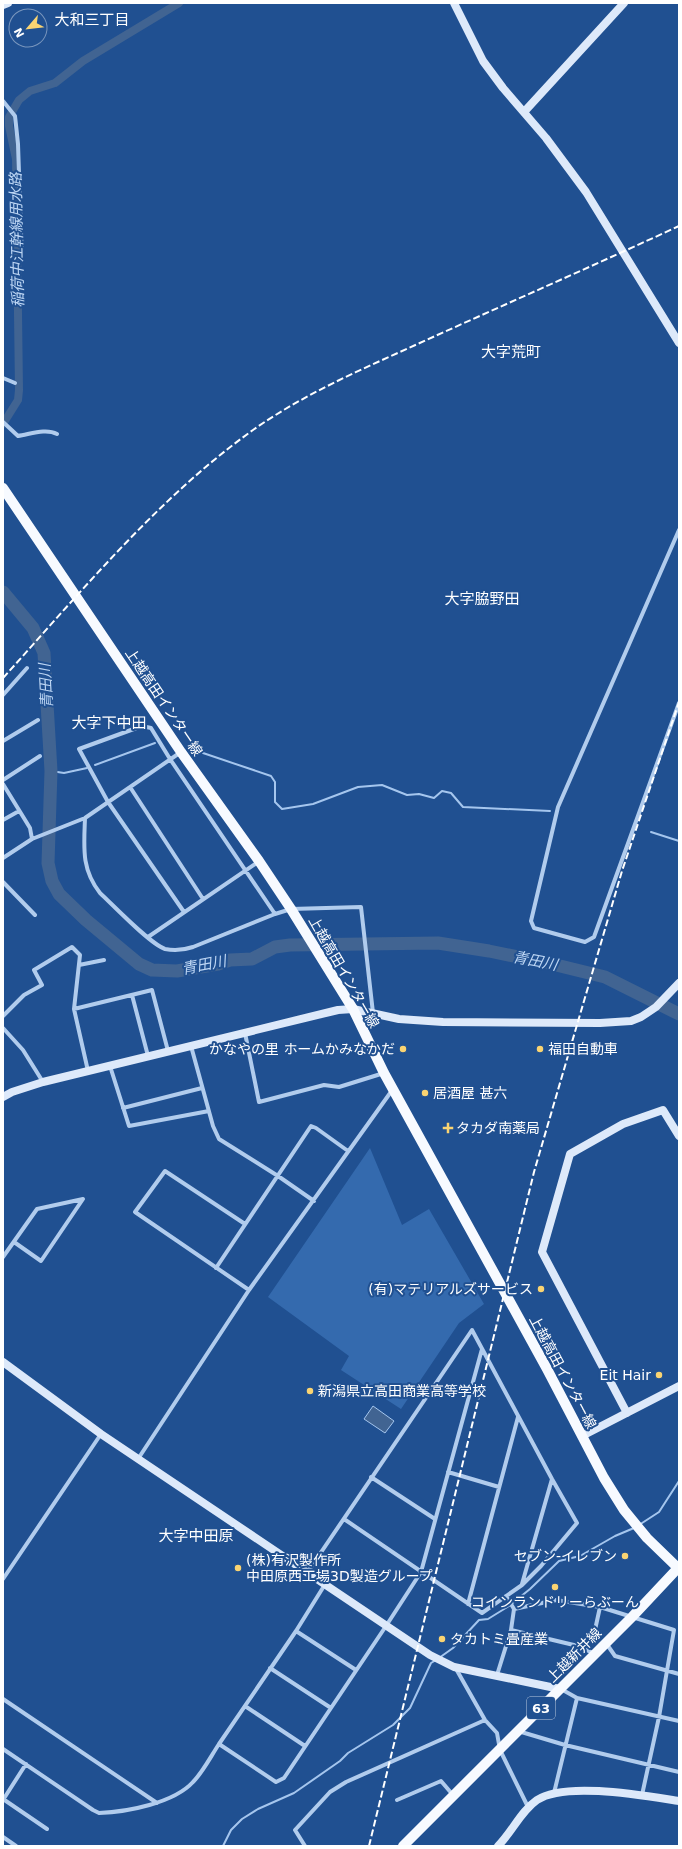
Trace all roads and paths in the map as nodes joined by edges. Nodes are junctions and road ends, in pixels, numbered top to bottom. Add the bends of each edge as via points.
1 (8, 3) edge
2 (454, 3) edge
3 (624, 3) edge
4 (3, 5) edge
5 (3, 102) edge
6 (524, 112) junction
7 (22, 261) dead end
8 (679, 343) edge
9 (3, 378) edge
10 (15, 383) dead end
11 (5, 424) edge
12 (57, 434) dead end
13 (3, 488) edge
14 (679, 530) edge
15 (27, 668) dead end
16 (3, 695) edge
17 (679, 703) edge
18 (38, 720) dead end
19 (3, 741) edge
20 (181, 752) junction
21 (40, 756) dead end
22 (170, 759) junction
23 (3, 780) edge
24 (3, 784) edge
25 (130, 788) junction
26 (108, 802) junction
27 (19, 811) junction
28 (85, 818) junction
29 (3, 820) edge
30 (32, 839) junction
31 (3, 858) edge
32 (260, 860) junction
33 (246, 870) junction
34 (3, 882) edge
35 (203, 899) junction
36 (291, 909) junction
37 (184, 912) junction
38 (275, 914) junction
39 (35, 915) dead end
40 (148, 937) junction
41 (104, 960) dead end
42 (79, 965) junction
43 (679, 983) edge
44 (132, 995) junction
45 (74, 1009) junction
46 (354, 1009) junction
47 (373, 1014) junction
48 (3, 1016) edge
49 (3, 1028) edge
50 (245, 1033) junction
51 (191, 1046) junction
52 (169, 1052) junction
53 (148, 1057) junction
54 (110, 1066) junction
55 (88, 1071) junction
56 (384, 1073) junction
57 (43, 1082) junction
58 (202, 1088) junction
59 (393, 1088) junction
60 (3, 1097) edge
61 (123, 1108) junction
62 (209, 1111) junction
63 (679, 1136) edge
64 (348, 1151) junction
65 (278, 1176) junction
66 (314, 1201) junction
67 (245, 1224) junction
68 (14, 1242) junction
69 (3, 1257) edge
70 (216, 1268) junction
71 (249, 1290) junction
72 (482, 1349) junction
73 (3, 1362) edge
74 (679, 1386) edge
75 (626, 1413) junction
76 (518, 1416) junction
77 (101, 1434) junction
78 (582, 1436) junction
79 (138, 1459) junction
80 (448, 1472) junction
81 (371, 1477) junction
82 (552, 1479) junction
83 (499, 1487) junction
84 (344, 1519) junction
85 (435, 1519) junction
86 (679, 1568) edge
87 (421, 1572) junction
88 (307, 1573) junction
89 (3, 1579) edge
90 (522, 1585) junction
91 (324, 1586) junction
92 (507, 1598) junction
93 (468, 1604) junction
94 (600, 1607) junction
95 (514, 1608) junction
96 (632, 1617) junction
97 (386, 1626) junction
98 (511, 1630) junction
99 (296, 1631) junction
100 (606, 1643) junction
101 (578, 1646) junction
102 (595, 1655) junction
103 (454, 1667) junction
104 (270, 1668) junction
105 (356, 1670) junction
106 (667, 1672) junction
107 (679, 1674) edge
108 (497, 1675) junction
109 (560, 1689) junction
110 (577, 1698) junction
111 (3, 1699) edge
112 (245, 1706) junction
113 (331, 1708) junction
114 (659, 1718) junction
115 (485, 1720) junction
116 (679, 1721) edge
117 (518, 1731) junction
118 (219, 1744) junction
119 (565, 1745) junction
120 (305, 1746) junction
121 (3, 1749) edge
122 (500, 1750) junction
123 (26, 1764) junction
124 (649, 1764) junction
125 (679, 1772) edge
126 (554, 1793) junction
127 (453, 1795) junction
128 (642, 1796) junction
129 (3, 1800) edge
130 (396, 1800) dead end
131 (679, 1801) edge
132 (157, 1802) junction
133 (528, 1807) junction
134 (47, 1829) dead end
135 (3, 1837) edge
136 (506, 1843) edge
137 (16, 1846) edge
138 (305, 1846) edge
139 (403, 1846) edge
140 (498, 1846) edge

1 - 4 street
2 - 6 street via 483,61
3 - 6 street
5 - 7 street via 15,116
6 - 8 street via 586,192
9 - 10 street
11 - 12 street via 18,436 46,431
13 - 20 main road, 上越高田インター線
14 - 17 street via 558,807 531,921 534,928 585,942 594,937
15 - 16 street
18 - 19 street
20 - 22 street
20 - 32 main road, 上越高田インター線
21 - 23 street
22 - 25 street
22 - 26 street via 151,728 142,726 79,749
22 - 33 street
24 - 27 street
25 - 26 street
25 - 35 street
26 - 28 street
26 - 37 street
27 - 29 street
27 - 30 street via 30,828
28 - 30 street
28 - 40 street via 84,860 89,876 100,893
30 - 31 street
32 - 33 street
32 - 36 main road, 上越高田インター線
33 - 35 street
33 - 38 street
34 - 39 street
35 - 37 street
36 - 38 street
36 - 46 main road, 上越高田インター線
36 - 47 street via 361,907
37 - 40 street
38 - 40 street via 183,950 165,949
41 - 42 street
42 - 45 street
42 - 48 street via 80,955 72,947 34,970 42,985 24,995
43 - 47 street via 646,1014 636,1019 600,1023 442,1022
44 - 45 street
44 - 52 street via 152,990
44 - 53 street
45 - 55 street
46 - 47 street
46 - 50 street via 326,1012
46 - 56 main road, 上越高田インター線
49 - 57 street via 23,1050
50 - 51 street
50 - 56 street via 259,1102 324,1085 339,1087
51 - 52 street
51 - 58 street
52 - 53 street
53 - 54 street
54 - 55 street
54 - 61 street
55 - 57 street
56 - 59 main road, 上越高田インター線
57 - 60 street
58 - 61 street
58 - 62 street
59 - 64 street
59 - 78 main road, 上越高田インター線
61 - 62 street via 129,1126
62 - 65 street via 218,1139
63 - 75 street via 663,1110 623,1124 570,1154 542,1252
64 - 65 street via 311,1126
64 - 66 street
65 - 66 street
65 - 67 street
66 - 71 street
67 - 70 street
67 - 70 street via 165,1171 135,1212
68 - 68 street via 41,1261 84,1199 36,1210
68 - 69 street
70 - 71 street
71 - 79 street
72 - 76 street
72 - 80 street
72 - 81 street via 472,1330
73 - 77 street
74 - 75 street
75 - 78 street
76 - 82 street
76 - 83 street
77 - 79 street
77 - 89 street
78 - 86 main road, 上越高田インター線 via 624,1510 647,1538
79 - 88 street
80 - 83 street
80 - 85 street
81 - 84 street
81 - 85 street
82 - 90 street
82 - 90 street via 577,1523
83 - 93 street
84 - 87 street
84 - 88 street
85 - 87 street
86 - 96 main road, 上越新井線 / 63
87 - 93 street
87 - 97 street
88 - 91 street
90 - 92 street
91 - 97 street
91 - 99 street
92 - 93 street via 482,1613
92 - 95 street
94 - 95 street via 556,1600
94 - 96 street
94 - 101 street via 595,1630
95 - 98 street
96 - 100 main road, 上越新井線 / 63
96 - 106 street via 674,1630
97 - 103 street via 430,1655
97 - 105 street
98 - 101 street
98 - 108 street
99 - 104 street
99 - 105 street
100 - 102 main road, 上越新井線 / 63
100 - 106 street via 615,1656
101 - 102 street
102 - 109 main road, 上越新井線 / 63
103 - 108 street
103 - 115 street
104 - 112 street
104 - 113 street
105 - 113 street
106 - 107 street
106 - 114 street
108 - 109 street
109 - 110 street
109 - 117 main road, 上越新井線 / 63
110 - 114 street
110 - 119 street
111 - 132 street
112 - 118 street
112 - 120 street
113 - 120 street
114 - 116 street
114 - 124 street
115 - 122 street via 497,1733
115 - 138 street via 346,1782 330,1792 295,1830
117 - 119 street
117 - 122 main road, 上越新井線 / 63
118 - 120 street via 276,1782 284,1778
118 - 132 street via 195,1781 186,1789
119 - 124 street
119 - 126 street
121 - 123 street
122 - 127 main road, 上越新井線 / 63
122 - 133 street
123 - 129 street
123 - 132 street via 99,1813
124 - 125 street
124 - 128 street
126 - 128 street via 586,1791
126 - 133 street
127 - 130 street via 441,1781
127 - 139 main road, 上越新井線 / 63
128 - 131 street
129 - 134 street
133 - 136 street
135 - 137 street
136 - 140 street

